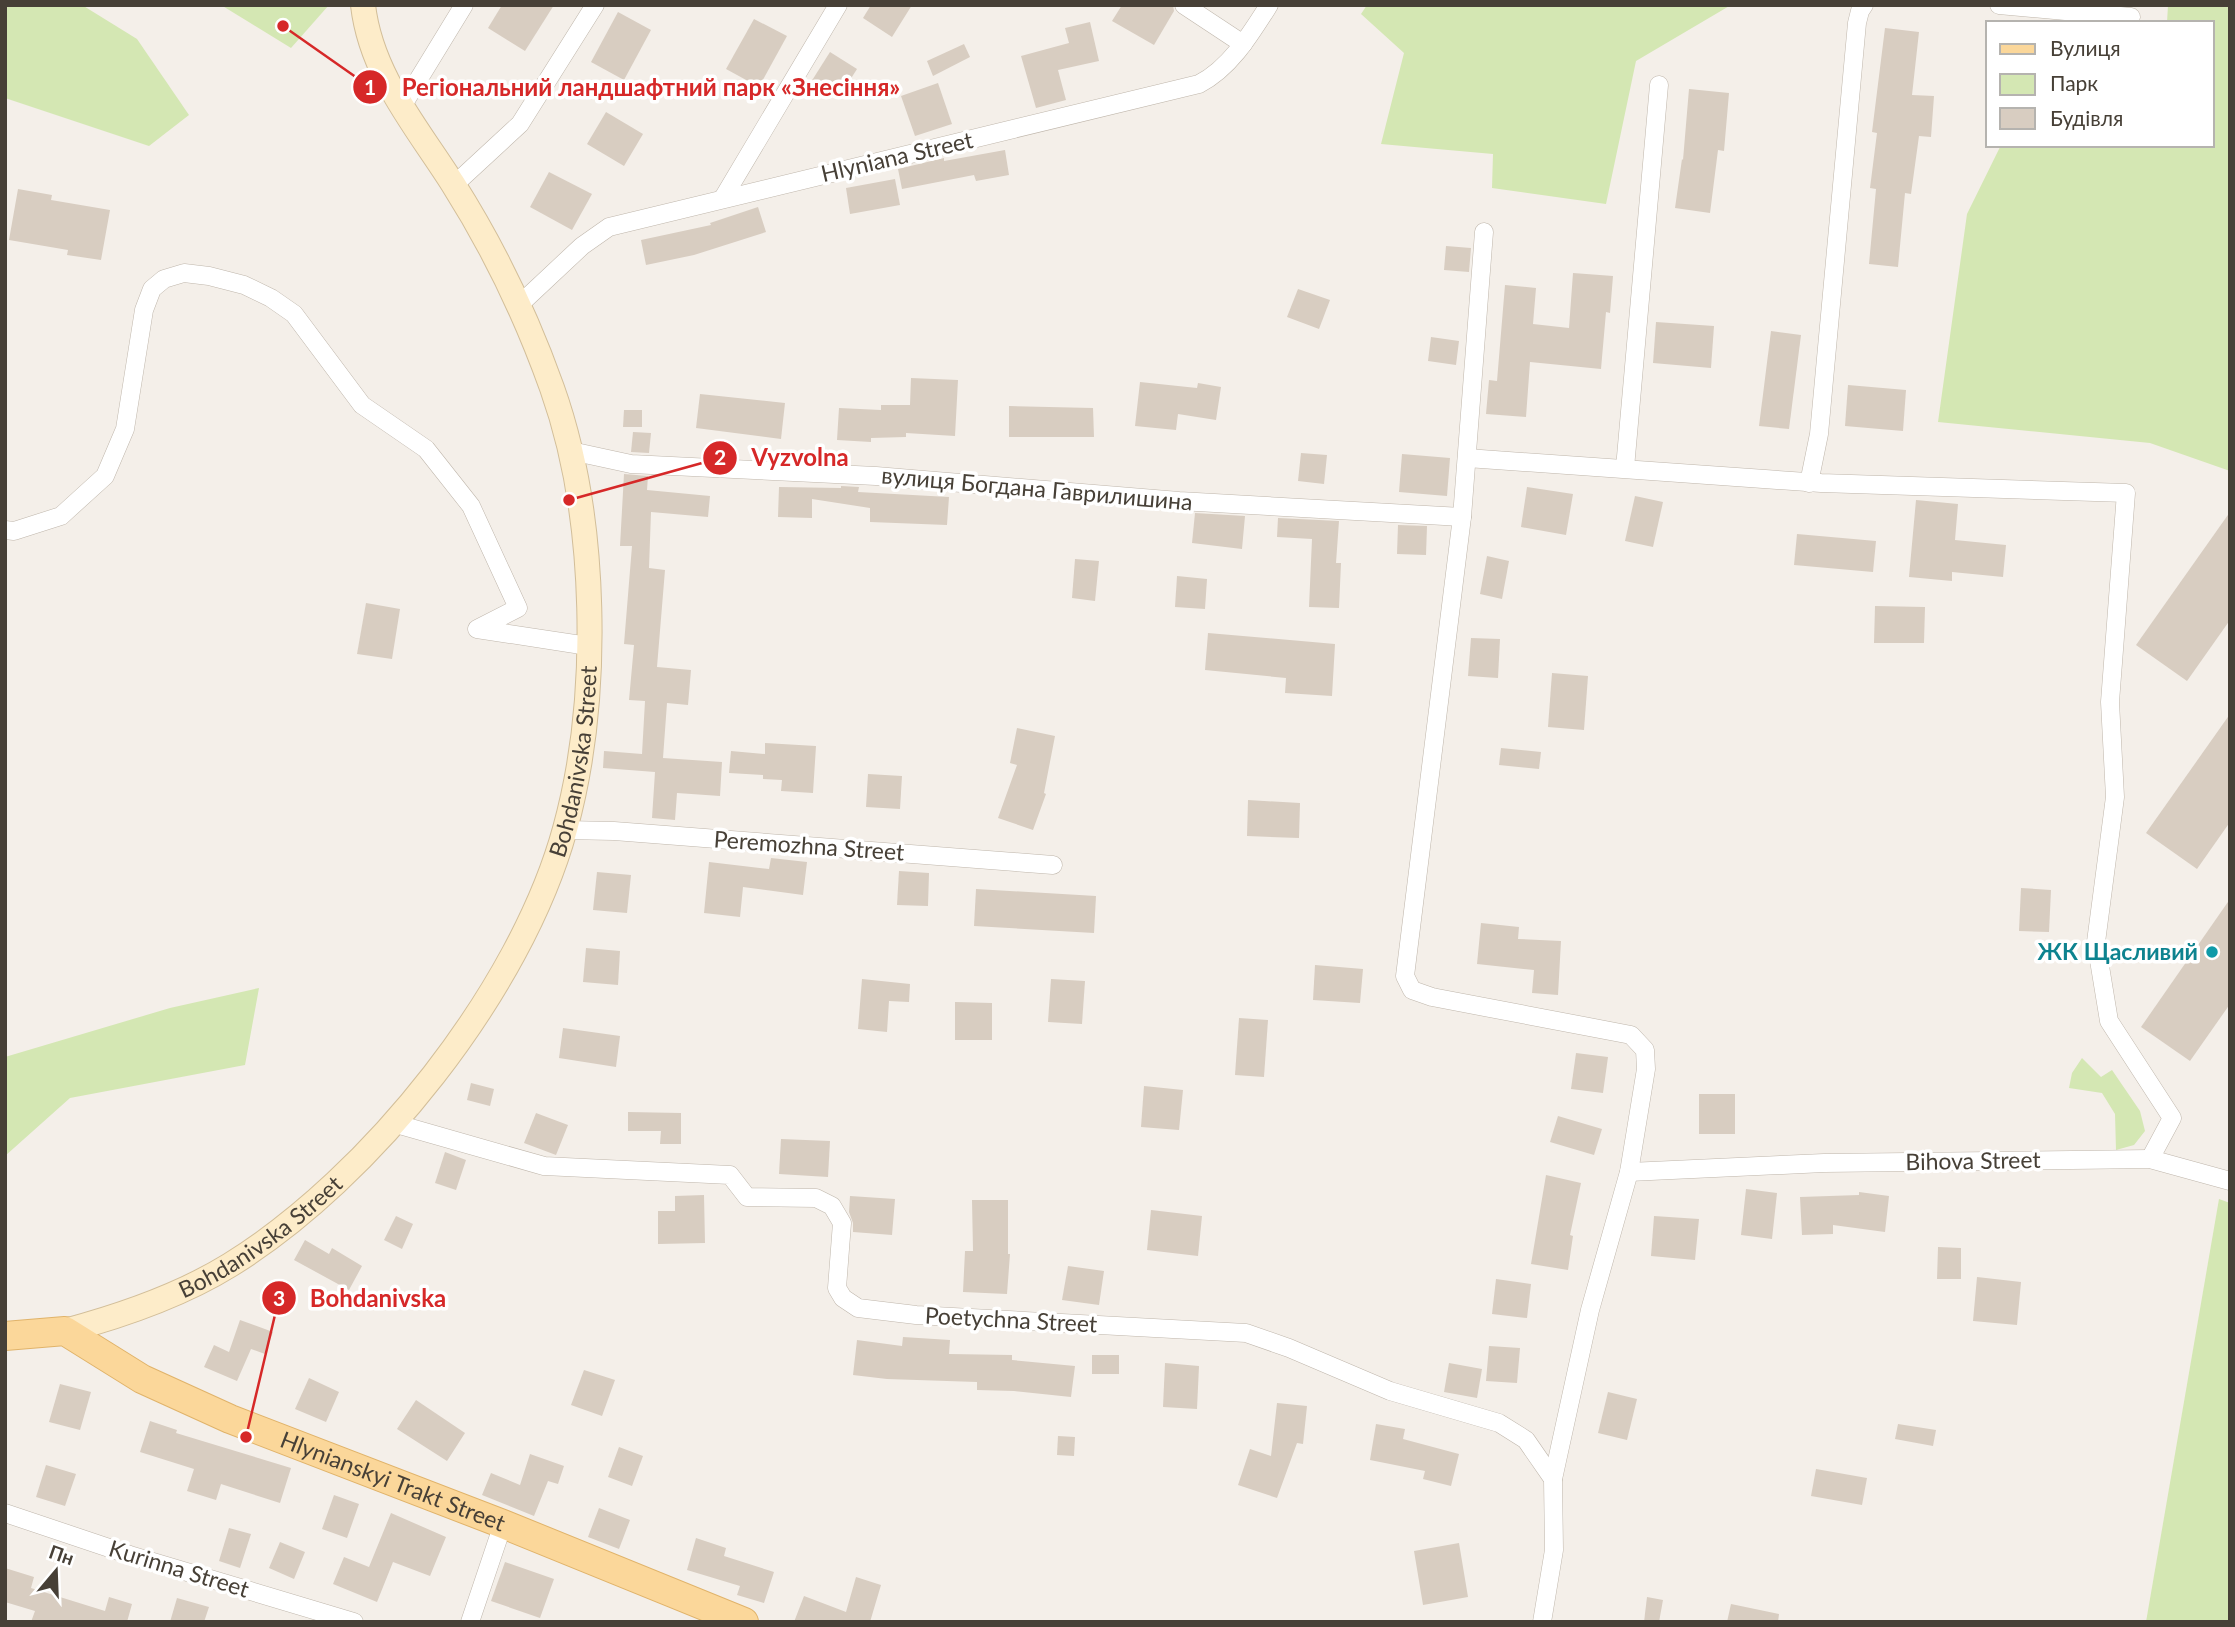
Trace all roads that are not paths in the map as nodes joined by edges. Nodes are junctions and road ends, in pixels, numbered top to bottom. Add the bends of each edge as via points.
1 (363, 5) edge
2 (464, 5) edge
3 (594, 5) edge
4 (838, 5) edge
5 (1184, 5) edge
6 (1269, 5) edge
7 (1864, 5) edge
8 (1999, 5) edge
9 (2132, 17) dead end
10 (1243, 44) junction
11 (1659, 85) dead end
12 (401, 108) junction
13 (454, 185) junction
14 (723, 198) junction
15 (1484, 232) dead end
16 (518, 306) junction
17 (570, 451) junction
18 (1467, 457) junction
19 (1625, 468) junction
20 (1809, 483) junction
21 (1462, 517) junction
22 (5, 530) edge
23 (588, 646) junction
24 (564, 831) junction
25 (1053, 865) dead end
26 (393, 1123) junction
27 (2150, 1159) junction
28 (1629, 1172) junction
29 (2230, 1181) edge
30 (65, 1331) junction
31 (5, 1336) edge
32 (1553, 1479) junction
33 (5, 1513) edge
34 (503, 1524) junction
35 (354, 1622) edge
36 (470, 1622) edge
37 (744, 1622) edge
38 (1542, 1622) edge

1 - 12 main road, Bohdanivska Street via 379,67
2 - 12 street
3 - 13 street via 520,124
4 - 14 street
5 - 10 street
6 - 10 street, Hlyniana Street
7 - 20 street via 1857,23 1819,433
8 - 9 street
10 - 14 street, Hlyniana Street via 1217,75 1199,85
11 - 19 street
12 - 13 main road, Bohdanivska Street
13 - 16 main road, Bohdanivska Street
14 - 16 street, Hlyniana Street via 609,227
15 - 18 street
16 - 17 main road, Bohdanivska Street via 552,389
17 - 21 street, вулиця Богдана Гаврилишина via 631,464 876,476 1179,501
17 - 23 main road, Bohdanivska Street via 586,562
18 - 19 street
18 - 21 street
19 - 20 street
20 - 27 street via 2126,493 2110,702 2115,797 2096,942 2109,1021 2172,1118
21 - 28 street via 1405,976 1412,990 1432,997 1631,1035 1645,1050 1646,1069
22 - 23 street via 61,516 105,476 125,429 144,310 152,289 164,279 184,274 209,276 244,285 294,314 362,405 426,449 471,506 518,608 477,629
23 - 24 main road, Bohdanivska Street via 581,738
24 - 25 street, Peremozhna Street
24 - 26 main road, Bohdanivska Street via 536,905 500,976
26 - 30 main road, Bohdanivska Street via 346,1175 228,1266 152,1302
26 - 32 street, Poetychna Street via 544,1166 730,1175 747,1197 816,1198 832,1206 842,1223 837,1288 858,1308 1246,1333 1390,1391 1499,1423 1526,1440
27 - 28 street, Bihova Street via 1824,1163
27 - 29 street, Bihova Street
28 - 32 street via 1590,1310
30 - 31 main road
30 - 34 main road, Hlynianskyi Trakt Street via 142,1379 230,1419
32 - 38 street via 1554,1550
33 - 35 street, Kurinna Street
34 - 36 street
34 - 37 main road, Hlynianskyi Trakt Street

